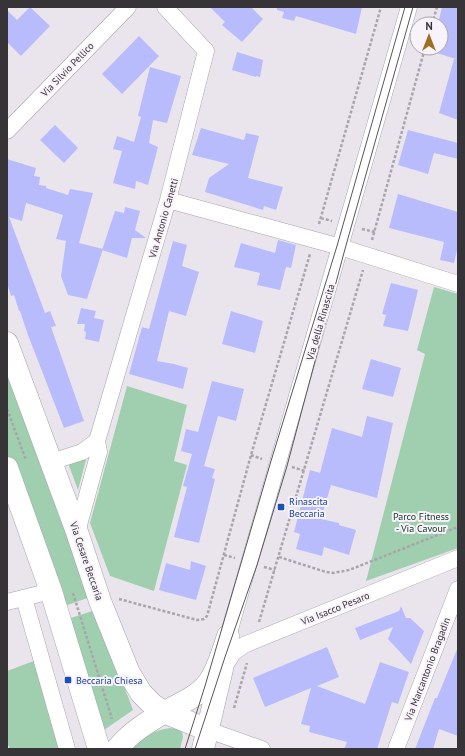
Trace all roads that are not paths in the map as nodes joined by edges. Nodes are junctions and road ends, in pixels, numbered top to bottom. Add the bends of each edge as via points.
1 (128, 7) edge
2 (164, 7) edge
3 (409, 7) edge
4 (7, 131) edge
5 (168, 200) junction
6 (341, 248) junction
7 (458, 284) edge
8 (7, 343) edge
9 (97, 441) junction
10 (51, 462) junction
11 (7, 468) edge
12 (77, 532) junction
13 (458, 558) edge
14 (458, 589) edge
15 (52, 590) junction
16 (24, 598) junction
17 (7, 602) edge
18 (228, 636) junction
19 (222, 670) junction
20 (164, 712) junction
21 (205, 739) edge
22 (67, 749) edge
23 (99, 749) edge
24 (118, 749) edge
25 (262, 749) edge
26 (396, 749) edge

1 - 4 street, Via Silvio Pellico
2 - 5 street, Via Antonio Canetti via 206,51
3 - 6 street, Via della Rinascita
5 - 6 street
5 - 9 street, Via Antonio Canetti
6 - 7 street
6 - 18 street, Via della Rinascita
8 - 10 street, Via Cesare Beccaria
9 - 10 street via 82,452
9 - 12 street, Via Antonio Canetti via 99,452
10 - 12 street, Via Cesare Beccaria
11 - 15 street
12 - 20 street, Via Cesare Beccaria via 100,601 132,679 145,697
13 - 19 street, Via Isacco Pesaro via 244,645 233,653
14 - 26 street, Via Marcantonio Bragadin
15 - 16 street
15 - 23 street
16 - 17 street
16 - 22 street
18 - 19 street
18 - 20 street via 216,668 205,686 195,695
19 - 21 street
20 - 21 street, Via Cesare Beccaria
20 - 24 street via 131,734
21 - 25 street

